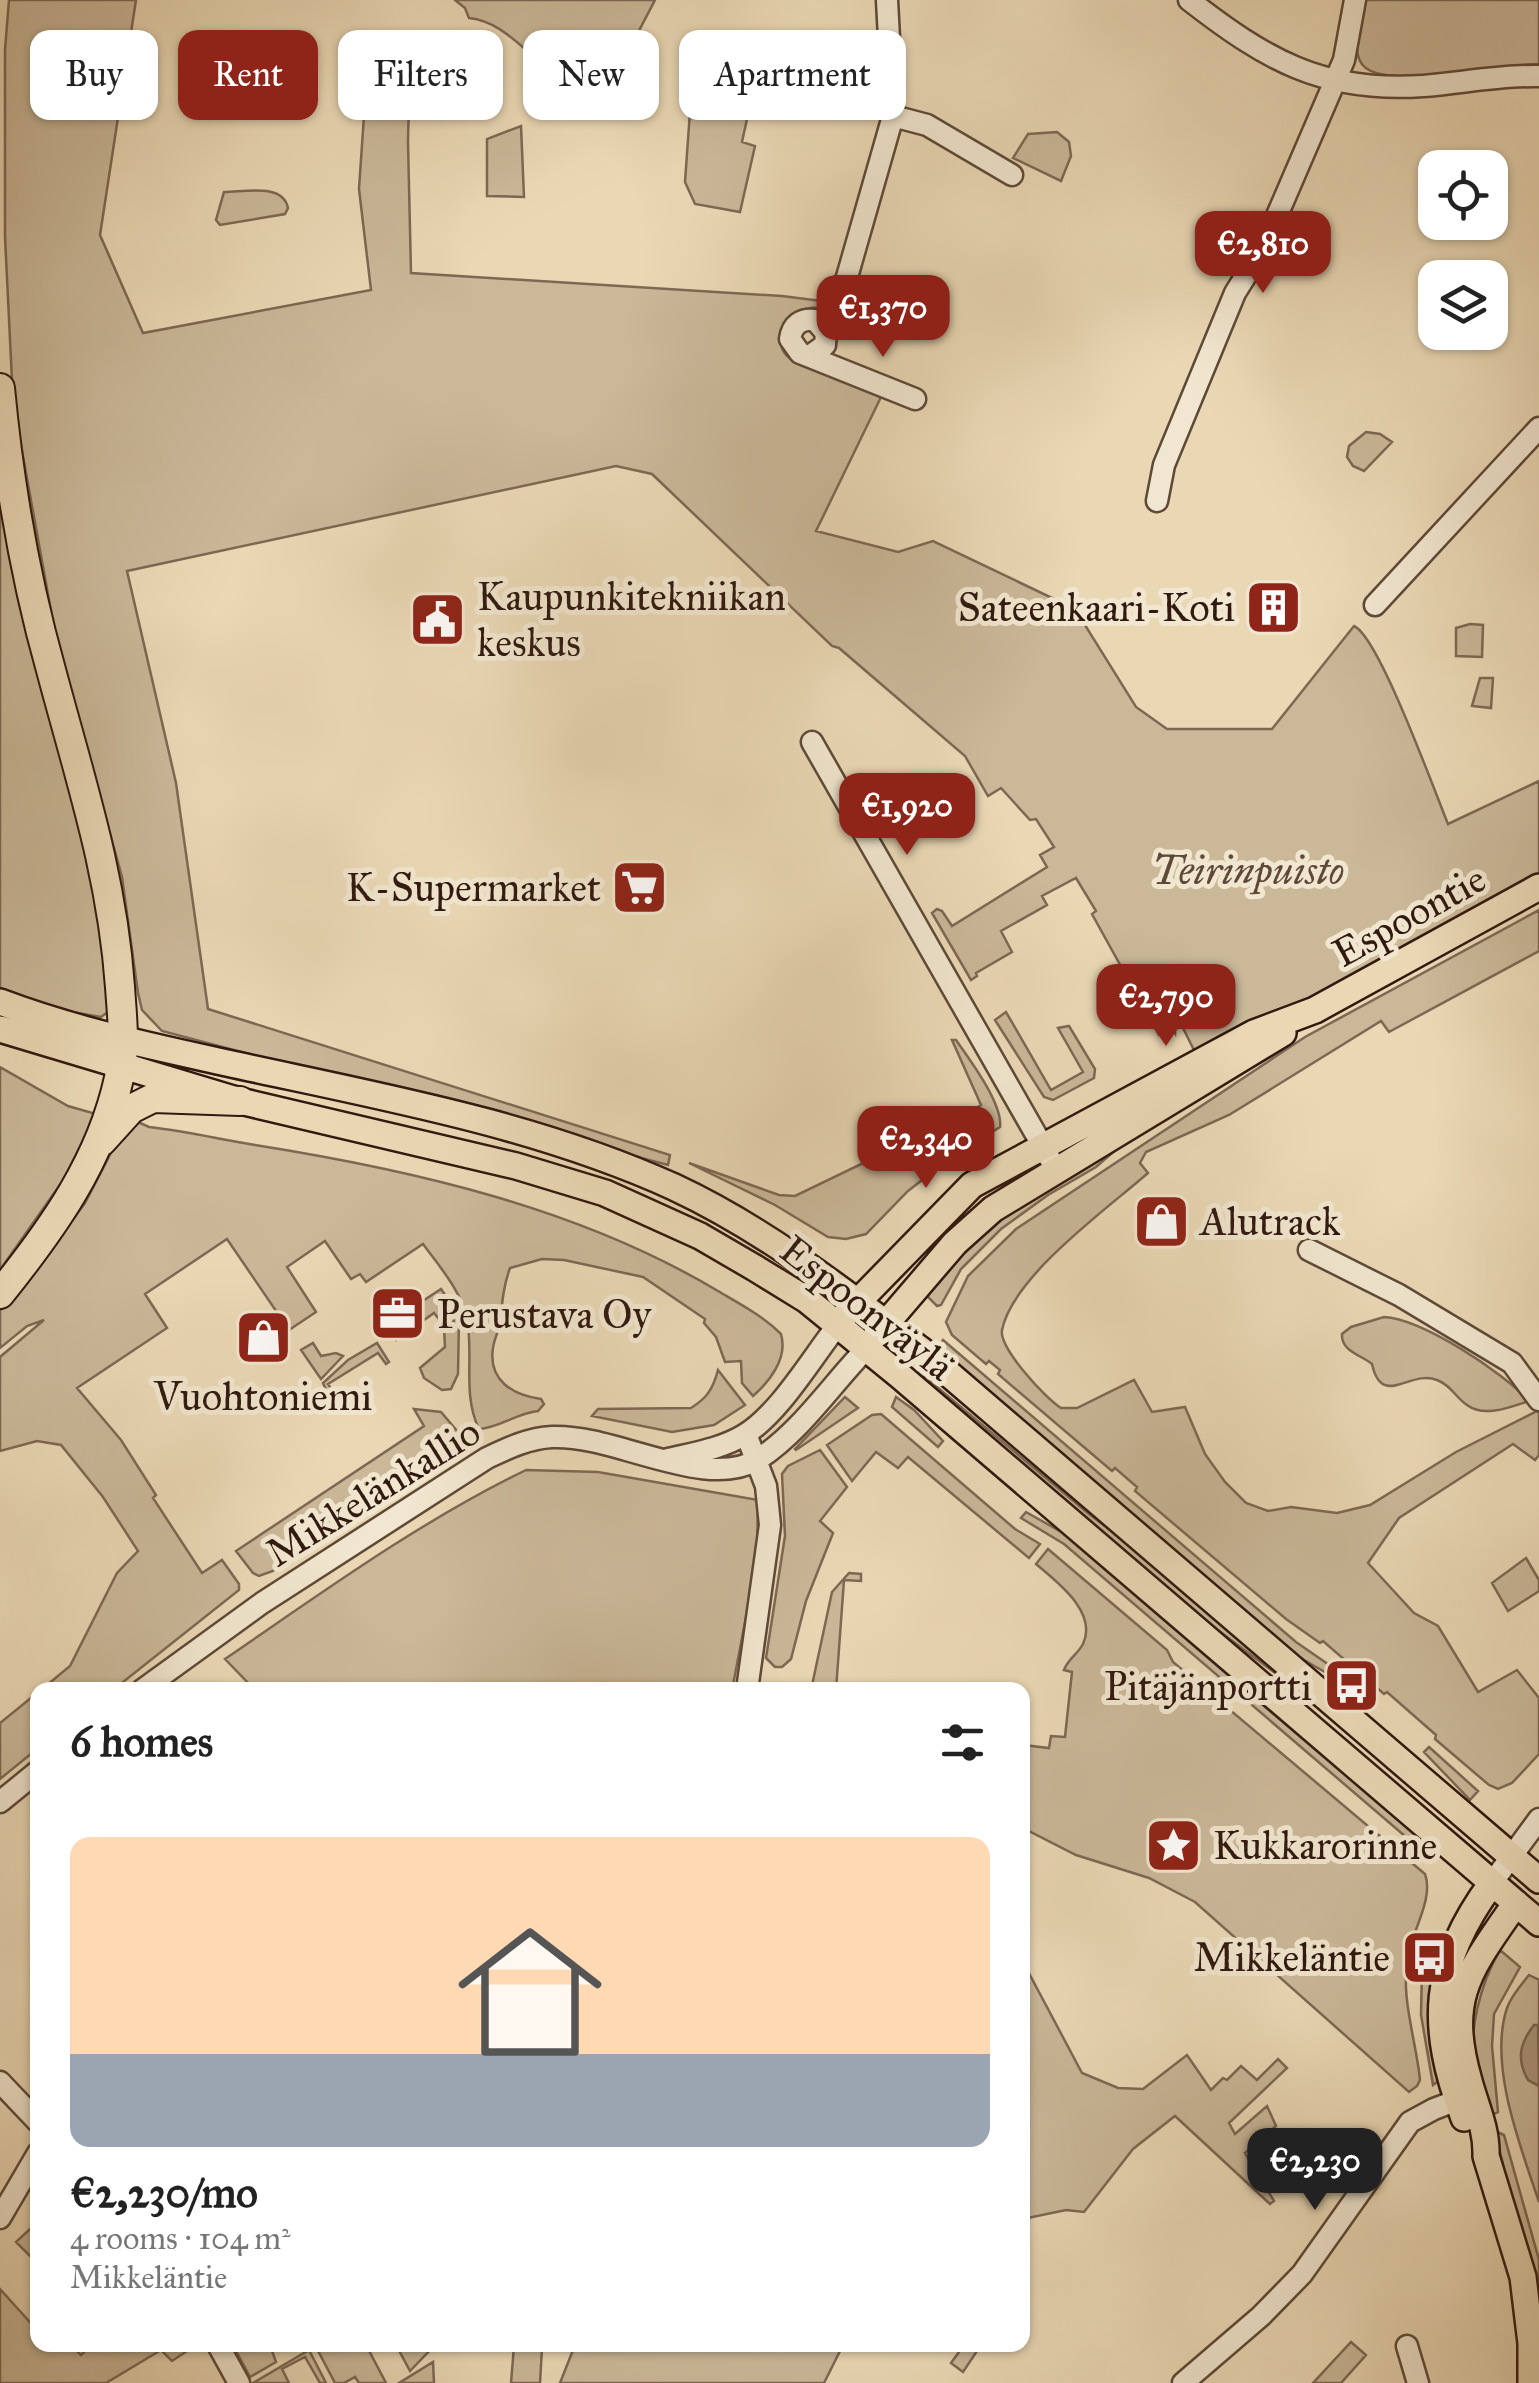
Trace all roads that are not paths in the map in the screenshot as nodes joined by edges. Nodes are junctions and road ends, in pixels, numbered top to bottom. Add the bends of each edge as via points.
1 (888, 0) edge
2 (1189, 0) edge
3 (1355, 0) edge
4 (889, 30) edge
5 (1539, 76) edge
6 (1334, 82) junction
7 (906, 119) edge
8 (892, 120) edge
9 (1012, 175) dead end
10 (826, 333) junction
11 (812, 355) junction
12 (0, 388) edge
13 (915, 400) dead end
14 (1539, 428) edge
15 (1157, 501) dead end
16 (1375, 605) dead end
17 (812, 742) dead end
18 (1539, 887) edge
19 (0, 1002) edge
20 (1315, 1010) junction
21 (0, 1030) edge
22 (122, 1054) junction
23 (240, 1101) junction
24 (98, 1146) junction
25 (1042, 1146) junction
26 (1056, 1169) junction
27 (1308, 1250) dead end
28 (0, 1294) edge
29 (857, 1301) junction
30 (886, 1323) junction
31 (837, 1326) junction
32 (866, 1349) junction
33 (1539, 1400) edge
34 (746, 1434) junction
35 (668, 1459) junction
36 (758, 1460) junction
37 (153, 1682) edge
38 (748, 1682) edge
39 (30, 1778) edge
40 (0, 1802) edge
41 (1539, 1818) edge
42 (1511, 1856) junction
43 (1538, 1875) edge
44 (1492, 1883) junction
45 (1516, 1903) junction
46 (1539, 1923) edge
47 (0, 2082) edge
48 (1465, 2097) junction
49 (30, 2114) edge
50 (30, 2167) edge
51 (0, 2218) edge
52 (1407, 2346) dead end
53 (222, 2352) edge
54 (240, 2383) edge
55 (1183, 2383) edge
56 (1418, 2383) edge
57 (1531, 2383) edge

1 - 4 street
2 - 6 street via 1260,50
3 - 6 street
5 - 6 street via 1416,87
6 - 15 street via 1264,248 1235,293 1164,465
7 - 9 street
8 - 10 street
10 - 11 street via 822,350
10 - 11 street via 808,319 793,328 795,350
11 - 13 street
12 - 22 highway via 30,584 110,890
14 - 16 street
17 - 25 street
18 - 20 main road, Espoontie
19 - 22 main road, Espoonväylä
20 - 25 main road, Espoontie via 1254,1033
20 - 26 main road, Espoontie via 1261,1050
21 - 22 main road, Espoonväylä
22 - 23 main road, Espoonväylä
22 - 24 highway
22 - 29 main road, Espoonväylä via 464,1116 571,1148 676,1188 752,1228
23 - 24 highway via 153,1098 131,1109
23 - 31 main road, Espoonväylä via 605,1193 700,1236 807,1300
24 - 28 highway via 42,1242
25 - 26 street
25 - 29 main road, Espoontie via 972,1185
26 - 30 main road, Espoontie via 973,1226
27 - 33 street via 1512,1363
29 - 30 main road, Espoonväylä
29 - 31 main road, Espoontie
30 - 32 main road, Espoontie
30 - 42 main road, Espoonväylä
31 - 32 main road, Espoonväylä
31 - 34 street, Mikkelänkallio
32 - 36 street, Mikkelänkallio
32 - 44 main road, Espoonväylä
34 - 35 street, Mikkelänkallio
34 - 36 street
35 - 36 street, Mikkelänkallio via 710,1472
35 - 37 street, Mikkelänkallio via 555,1436 514,1445 262,1603
36 - 38 street via 770,1526
39 - 40 street
41 - 42 street
42 - 43 main road, Espoonväylä
42 - 44 street
43 - 45 street
44 - 45 main road, Espoonväylä
44 - 48 main road via 1462,1927 1441,2000 1440,2033
45 - 46 main road, Espoonväylä
45 - 48 main road via 1464,1986 1459,2006
47 - 49 street
48 - 55 street via 1410,2122 1302,2274
48 - 57 main road via 1472,2140 1486,2156 1523,2277
50 - 51 street
52 - 56 street
53 - 54 street

